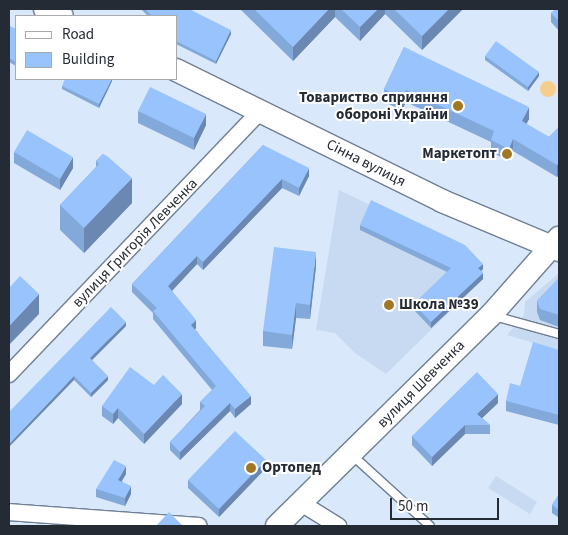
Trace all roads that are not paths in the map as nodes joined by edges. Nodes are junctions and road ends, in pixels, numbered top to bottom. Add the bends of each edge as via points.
1 (45, 9) edge
2 (60, 15) edge
3 (178, 71) edge
4 (260, 111) junction
5 (556, 245) edge
6 (491, 315) junction
7 (559, 334) edge
8 (9, 374) edge
9 (351, 454) junction
10 (301, 503) junction
11 (9, 512) edge
12 (144, 524) edge
13 (198, 526) edge
14 (278, 526) edge
15 (338, 526) edge
16 (430, 526) edge

1 - 2 main road
3 - 4 main road, Сінна вулиця
4 - 5 main road, Сінна вулиця via 442,201
4 - 8 street, вулиця Григорія Левченка
5 - 6 main road, вулиця Шевченка
6 - 7 lane
6 - 9 main road, вулиця Шевченка
9 - 10 main road, вулиця Шевченка
9 - 16 lane
10 - 14 main road, вулиця Шевченка
10 - 15 street
11 - 12 street
12 - 13 street

